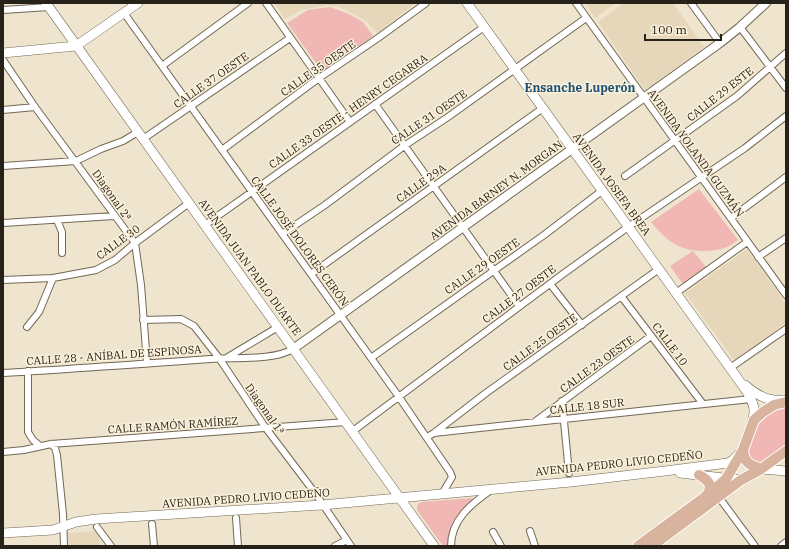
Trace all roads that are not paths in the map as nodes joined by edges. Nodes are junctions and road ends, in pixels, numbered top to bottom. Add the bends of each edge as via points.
1 (138, 3) edge
2 (248, 3) edge
3 (266, 3) edge
4 (426, 3) edge
5 (467, 3) edge
6 (576, 3) edge
7 (691, 3) edge
8 (766, 3) edge
9 (47, 5) edge
10 (3, 10) edge
11 (124, 13) junction
12 (586, 18) junction
13 (484, 27) junction
14 (740, 27) junction
15 (290, 38) junction
16 (720, 43) junction
17 (76, 46) junction
18 (3, 53) edge
19 (786, 53) edge
20 (3, 60) edge
21 (162, 66) junction
22 (770, 67) junction
23 (515, 70) junction
24 (320, 78) junction
25 (786, 88) edge
26 (644, 98) junction
27 (375, 104) junction
28 (36, 107) junction
29 (191, 107) junction
30 (543, 108) junction
31 (3, 110) edge
32 (786, 116) edge
33 (350, 122) junction
34 (140, 135) junction
35 (675, 141) junction
36 (404, 146) junction
37 (572, 149) junction
38 (222, 150) junction
39 (76, 161) junction
40 (3, 166) edge
41 (625, 176) dead end
42 (786, 177) edge
43 (702, 178) junction
44 (433, 186) junction
45 (603, 190) junction
46 (252, 192) junction
47 (189, 203) junction
48 (114, 216) junction
49 (731, 218) junction
50 (57, 220) junction
51 (3, 223) edge
52 (205, 225) junction
53 (463, 227) junction
54 (628, 227) junction
55 (282, 234) junction
56 (786, 238) edge
57 (747, 242) junction
58 (135, 243) junction
59 (62, 253) dead end
60 (758, 257) junction
61 (659, 269) junction
62 (493, 270) junction
63 (310, 274) junction
64 (53, 278) junction
65 (3, 280) edge
66 (551, 284) junction
67 (676, 293) junction
68 (786, 295) edge
69 (621, 296) junction
70 (519, 306) junction
71 (340, 315) junction
72 (143, 320) junction
73 (582, 325) junction
74 (27, 327) dead end
75 (278, 327) junction
76 (786, 329) edge
77 (651, 336) junction
78 (293, 349) junction
79 (218, 358) junction
80 (227, 358) junction
81 (371, 358) junction
82 (147, 363) junction
83 (730, 368) junction
84 (28, 371) junction
85 (3, 373) edge
86 (738, 379) junction
87 (399, 397) junction
88 (751, 399) junction
89 (562, 401) junction
90 (786, 401) edge
91 (703, 404) junction
92 (564, 419) junction
93 (346, 422) junction
94 (535, 422) junction
95 (265, 427) junction
96 (751, 428) junction
97 (353, 432) junction
98 (434, 433) junction
99 (427, 437) junction
100 (51, 444) junction
101 (40, 446) junction
102 (743, 450) junction
103 (786, 451) edge
104 (3, 452) edge
105 (761, 469) junction
106 (665, 471) junction
107 (786, 471) edge
108 (569, 473) dead end
109 (699, 475) junction
110 (726, 479) junction
111 (741, 480) junction
112 (492, 489) junction
113 (442, 494) junction
114 (718, 496) junction
115 (705, 497) junction
116 (400, 498) junction
117 (322, 506) junction
118 (236, 518) dead end
119 (152, 524) dead end
120 (63, 527) junction
121 (97, 527) dead end
122 (530, 531) dead end
123 (493, 532) dead end
124 (3, 533) edge
125 (347, 540) junction
126 (786, 542) edge
127 (64, 546) edge
128 (111, 546) edge
129 (154, 546) edge
130 (238, 546) edge
131 (335, 546) edge
132 (351, 546) edge
133 (434, 546) edge
134 (451, 546) edge
135 (501, 546) edge
136 (535, 546) edge
137 (638, 546) edge
138 (652, 546) edge
139 (755, 546) edge
140 (780, 546) edge

1 - 11 main road
2 - 21 street
3 - 15 street
4 - 24 street, CALLE 35 OESTE
5 - 13 main road, AVENIDA JOSEFA BREA
6 - 12 street, AVENIDA YOLANDA GUZMÁN
7 - 16 street
8 - 14 street, AVENIDA BARNEY N. MORGAN
9 - 10 street
9 - 17 main road, AVENIDA JUAN PABLO DUARTE
11 - 17 main road
11 - 21 street, CALLE JOSÉ DOLORES CERÓN
12 - 23 street, CALLE 31 OESTE
12 - 26 street, AVENIDA YOLANDA GUZMÁN
13 - 23 main road, AVENIDA JOSEFA BREA
13 - 27 street, CALLE 33 OESTE - HENRY CEGARRA
14 - 16 street, AVENIDA BARNEY N. MORGAN
14 - 22 street
15 - 24 street
15 - 29 street, CALLE 37 OESTE
16 - 26 street, AVENIDA BARNEY N. MORGAN
17 - 18 main road
17 - 34 main road, AVENIDA JUAN PABLO DUARTE
19 - 22 street, CALLE 29 ESTE
20 - 28 street, Diagonal 2ª
21 - 29 street, CALLE JOSÉ DOLORES CERÓN
22 - 25 street
22 - 35 street, CALLE 29 ESTE via 737,96
23 - 30 main road, AVENIDA JOSEFA BREA
23 - 36 street, CALLE 31 OESTE
24 - 33 street
24 - 38 street, CALLE 35 OESTE
26 - 35 street, AVENIDA YOLANDA GUZMÁN
26 - 37 street, AVENIDA BARNEY N. MORGAN
27 - 33 street, CALLE 33 OESTE - HENRY CEGARRA
27 - 36 street
28 - 31 street
28 - 39 street, Diagonal 2ª
29 - 34 street, CALLE 37 OESTE
29 - 38 street, CALLE JOSÉ DOLORES CERÓN
30 - 37 main road, AVENIDA JOSEFA BREA
30 - 44 street, CALLE 29A
32 - 43 street, CALLE 27 OESTE
33 - 46 street, CALLE 33 OESTE - HENRY CEGARRA
34 - 39 street, CALLE 37 OESTE
34 - 47 main road, AVENIDA JUAN PABLO DUARTE
35 - 41 street, CALLE 29 ESTE
35 - 43 street, AVENIDA YOLANDA GUZMÁN
36 - 44 street
36 - 55 street, CALLE 31 OESTE
37 - 45 main road, AVENIDA JOSEFA BREA
37 - 53 street, AVENIDA BARNEY N. MORGAN
38 - 46 street, CALLE JOSÉ DOLORES CERÓN
39 - 40 street
39 - 48 street, Diagonal 2ª
42 - 49 street
43 - 49 street, AVENIDA YOLANDA GUZMÁN
43 - 54 street, CALLE 27 OESTE
44 - 53 street
44 - 63 street, CALLE 29A
45 - 54 main road, AVENIDA JOSEFA BREA
45 - 62 street, CALLE 29 OESTE
46 - 52 street, CALLE 33 OESTE - HENRY CEGARRA
46 - 55 street, CALLE JOSÉ DOLORES CERÓN
47 - 52 main road, AVENIDA JUAN PABLO DUARTE
47 - 58 street, CALLE 30
48 - 50 street
48 - 58 street, Diagonal 2ª
49 - 57 street, AVENIDA YOLANDA GUZMÁN
50 - 51 street
50 - 59 street via 62,232
52 - 75 main road, AVENIDA JUAN PABLO DUARTE
53 - 62 street
53 - 71 street, AVENIDA BARNEY N. MORGAN
54 - 61 main road, AVENIDA JOSEFA BREA
54 - 66 street, CALLE 27 OESTE
55 - 63 street, CALLE JOSÉ DOLORES CERÓN
56 - 60 street
57 - 60 street, AVENIDA YOLANDA GUZMÁN
57 - 67 street
58 - 64 street, CALLE 30 via 115,260 96,270
58 - 72 street, Diagonal 2ª
60 - 68 street, AVENIDA YOLANDA GUZMÁN
61 - 67 main road, AVENIDA JOSEFA BREA
61 - 69 street, CALLE 25 OESTE
62 - 70 street
62 - 81 street, CALLE 29 OESTE
63 - 71 street, CALLE JOSÉ DOLORES CERÓN
64 - 65 street, CALLE 30
64 - 74 street via 39,312
66 - 70 street, CALLE 27 OESTE
66 - 73 street
67 - 83 main road, AVENIDA JOSEFA BREA
69 - 73 street, CALLE 25 OESTE
69 - 77 street, CALLE 10
70 - 87 street, CALLE 27 OESTE
71 - 78 street, AVENIDA BARNEY N. MORGAN
71 - 81 street, CALLE JOSÉ DOLORES CERÓN
72 - 79 street, Diagonal 1ª via 181,319 188,322 194,326
72 - 82 street, Diagonal 2ª
73 - 98 street, CALLE 25 OESTE
75 - 78 main road, AVENIDA JUAN PABLO DUARTE
75 - 80 street
76 - 83 street
77 - 89 street, CALLE 23 OESTE
77 - 91 street, CALLE 10
78 - 80 street, CALLE 28 - ANÍBAL DE ESPINOSA via 280,355
78 - 93 main road, AVENIDA JUAN PABLO DUARTE
79 - 80 street, CALLE 28 - ANÍBAL DE ESPINOSA
79 - 82 street, CALLE 28 - ANÍBAL DE ESPINOSA
79 - 95 street, Diagonal 1ª
81 - 87 street, CALLE JOSÉ DOLORES CERÓN
82 - 84 street, CALLE 28 - ANÍBAL DE ESPINOSA
83 - 86 main road, AVENIDA JOSEFA BREA
84 - 85 street, CALLE 28 - ANÍBAL DE ESPINOSA
84 - 101 street via 28,432
86 - 88 main road, AVENIDA JOSEFA BREA
86 - 90 main road, AVENIDA JOSEFA BREA via 764,398
87 - 97 street, CALLE 27 OESTE
87 - 99 street, CALLE JOSÉ DOLORES CERÓN
88 - 91 street, CALLE 18 SUR
88 - 96 main road, AVENIDA JOSEFA BREA via 754,412
89 - 92 street
89 - 94 street, CALLE 23 OESTE
90 - 96 main road via 763,412 754,420
91 - 92 street, CALLE 18 SUR
92 - 94 street, CALLE 18 SUR
92 - 108 street
93 - 95 street, CALLE RAMÓN RAMÍREZ
93 - 97 main road, AVENIDA JUAN PABLO DUARTE
94 - 98 street, CALLE 18 SUR
95 - 100 street, CALLE RAMÓN RAMÍREZ
95 - 117 street, Diagonal 1ª
96 - 102 main road
97 - 116 main road, AVENIDA JUAN PABLO DUARTE
98 - 99 street, CALLE 18 SUR
99 - 113 street, CALLE JOSÉ DOLORES CERÓN via 452,477
100 - 101 street, CALLE RAMÓN RAMÍREZ
100 - 120 street via 57,455
101 - 104 street, CALLE RAMÓN RAMÍREZ
102 - 105 main road via 744,457 750,465
102 - 106 main road, AVENIDA PEDRO LIVIO CEDEÑO via 728,463
102 - 110 main road
103 - 105 main road
105 - 107 main road
105 - 111 main road
106 - 109 main road
106 - 112 main road, AVENIDA PEDRO LIVIO CEDEÑO
109 - 110 main road
109 - 115 main road via 709,482 710,490
110 - 111 main road
110 - 115 main road
111 - 114 main road
112 - 113 main road, AVENIDA PEDRO LIVIO CEDEÑO
112 - 134 street via 462,514 452,534
113 - 116 main road, AVENIDA PEDRO LIVIO CEDEÑO
114 - 138 main road
114 - 139 street
115 - 137 main road
116 - 117 main road, AVENIDA PEDRO LIVIO CEDEÑO
116 - 133 main road, AVENIDA JUAN PABLO DUARTE
117 - 120 main road, AVENIDA PEDRO LIVIO CEDEÑO via 96,519 79,521
117 - 125 street, Diagonal 1ª
118 - 130 street
119 - 129 street
120 - 124 main road, AVENIDA PEDRO LIVIO CEDEÑO
120 - 127 street
121 - 128 street
122 - 136 street
123 - 135 street
125 - 131 street
125 - 132 street, Diagonal 1ª
126 - 140 street

